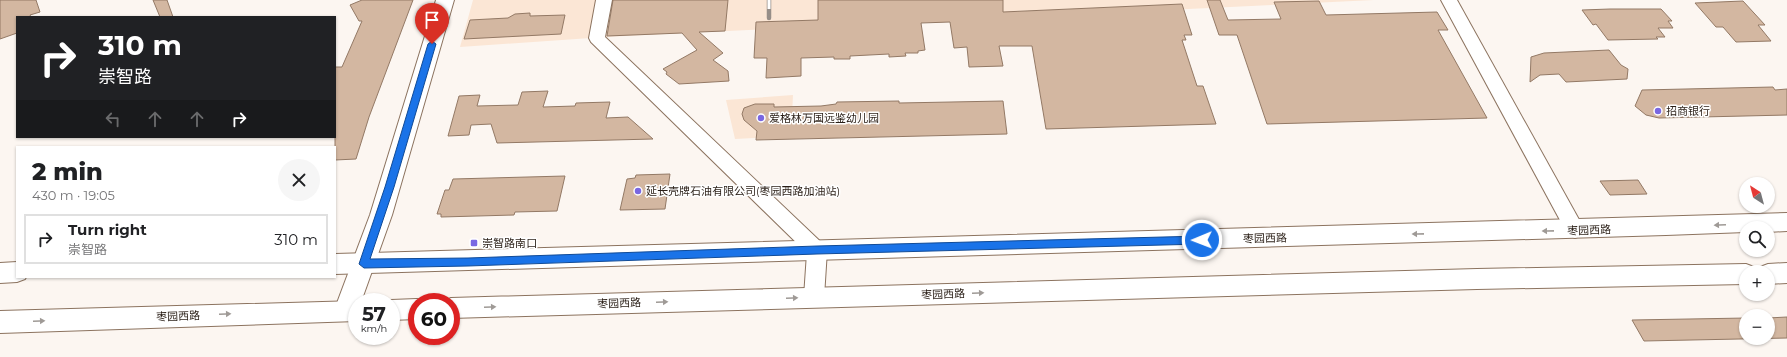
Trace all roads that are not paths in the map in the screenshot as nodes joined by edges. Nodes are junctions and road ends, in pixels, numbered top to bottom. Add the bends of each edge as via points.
1 (445, 0) edge
2 (604, 0) edge
3 (1449, 0) edge
4 (1787, 222) edge
5 (1575, 230) junction
6 (817, 250) junction
7 (336, 264) edge
8 (364, 264) junction
9 (16, 272) edge
10 (0, 273) edge
11 (1787, 273) edge
12 (1739, 274) edge
13 (1775, 274) edge
14 (356, 293) edge
15 (814, 298) junction
16 (460, 308) edge
17 (348, 311) edge
18 (0, 322) edge

1 - 8 main road via 411,118
2 - 6 street via 597,38
3 - 5 street
4 -> 5 main road, 枣园西路
5 -> 6 main road, 枣园西路
6 - 8 main road, 枣园西路
6 - 15 street
7 - 8 main road, 枣园西路
8 - 14 main road
9 - 10 main road
11 - 13 main road
15 -> 12 main road, 枣园西路
16 -> 15 main road, 枣园西路
18 -> 17 main road, 枣园西路

